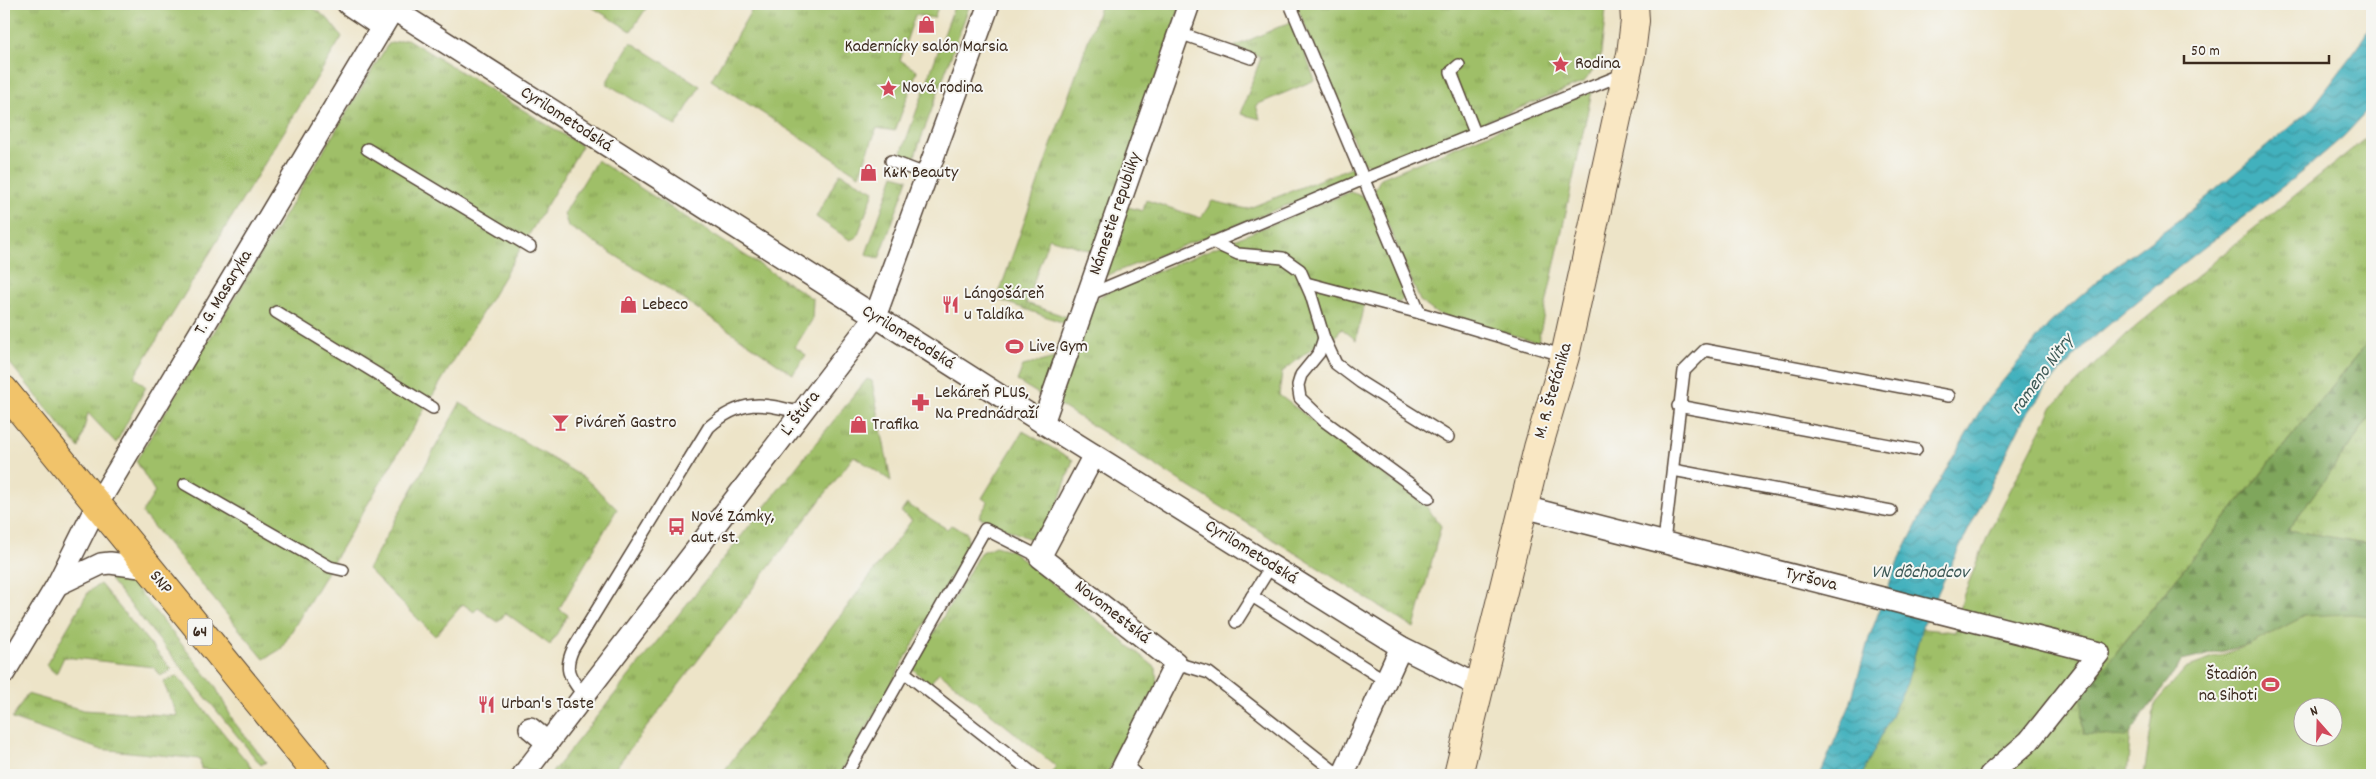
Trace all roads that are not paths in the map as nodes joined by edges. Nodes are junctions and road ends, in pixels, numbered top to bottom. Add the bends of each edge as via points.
1 (348, 4) edge
2 (989, 4) edge
3 (1189, 4) edge
4 (1290, 4) edge
5 (1634, 4) edge
6 (394, 6) edge
7 (382, 28) junction
8 (1179, 34) junction
9 (1251, 58) dead end
10 (1460, 65) dead end
11 (1627, 72) junction
12 (1475, 133) junction
13 (367, 149) dead end
14 (891, 161) dead end
15 (928, 176) junction
16 (1364, 179) junction
17 (1212, 242) junction
18 (530, 246) dead end
19 (1306, 283) junction
20 (1088, 296) junction
21 (276, 312) dead end
22 (1420, 313) junction
23 (875, 317) junction
24 (1324, 338) junction
25 (1565, 356) junction
26 (4, 390) edge
27 (1949, 396) dead end
28 (1678, 406) junction
29 (433, 408) dead end
30 (801, 413) junction
31 (1043, 424) junction
32 (1448, 437) dead end
33 (1916, 450) dead end
34 (1094, 455) junction
35 (1673, 470) junction
36 (185, 484) dead end
37 (1429, 498) dead end
38 (97, 505) junction
39 (1524, 507) junction
40 (1891, 512) dead end
41 (1664, 542) junction
42 (1040, 557) junction
43 (1271, 566) junction
44 (148, 568) junction
45 (343, 570) dead end
46 (57, 585) junction
47 (1252, 596) junction
48 (1236, 622) dead end
49 (1401, 646) junction
50 (1176, 663) junction
51 (904, 672) junction
52 (4, 673) edge
53 (1386, 681) junction
54 (1480, 687) junction
55 (584, 696) junction
56 (530, 728) dead end
57 (548, 743) junction
58 (1127, 772) edge
59 (318, 775) edge
60 (523, 775) edge
61 (846, 775) edge
62 (1036, 775) edge
63 (1339, 775) edge
64 (1343, 775) edge
65 (1458, 775) edge
66 (1990, 775) edge

1 - 7 street
2 - 15 street, Ľ. Štúra
3 - 8 street, Námestie republiky
4 - 16 lane
5 - 11 street, M. R. Štefánika
6 - 7 street, T. G. Masaryka
6 - 23 street, Cyrilometodská
7 - 38 street, T. G. Masaryka
8 - 9 lane
8 - 20 street, Námestie republiky
10 - 12 lane via 1451,72
11 - 12 lane
11 - 25 street, M. R. Štefánika
12 - 16 lane
13 - 18 lane
14 - 15 lane
15 - 23 street, Ľ. Štúra
16 - 17 lane
16 - 22 lane
17 - 19 lane via 1238,254 1283,258 1300,270
17 - 20 lane
19 - 22 lane
19 - 24 lane
20 - 31 street, Námestie republiky
21 - 29 lane
22 - 25 lane
23 - 30 street, Ľ. Štúra
23 - 31 street, Cyrilometodská
24 - 32 lane via 1336,364
24 - 37 lane via 1319,353 1301,374 1300,398 1322,420
25 - 39 street, M. R. Štefánika
26 - 38 main road, SNP / 64
27 - 28 lane via 1705,350 1684,372
28 - 33 lane
28 - 35 lane
30 - 55 street, Ľ. Štúra
30 - 55 lane via 754,404 726,412 709,427 572,648 567,662 568,671
31 - 34 street, Cyrilometodská
34 - 42 street
34 - 43 street, Cyrilometodská
35 - 40 lane
35 - 41 lane
36 - 45 lane via 330,567
38 - 44 main road, SNP / 64
38 - 46 street, T. G. Masaryka
39 - 41 street, Tyršova
39 - 54 street, M. R. Štefánika
41 - 66 street, Tyršova via 2099,653 2029,741
42 - 50 street, Novomestská
42 - 51 lane via 985,529
43 - 47 lane
43 - 49 street, Cyrilometodská
44 - 46 street via 101,564
44 - 59 main road, SNP / 64
46 - 52 street, T. G. Masaryka
47 - 48 lane
47 - 53 lane
49 - 53 street
49 - 54 street, Cyrilometodská
50 - 58 street
50 - 63 lane via 1209,673
51 - 61 lane
51 - 62 lane
53 - 64 street
54 - 65 street, M. R. Štefánika
55 - 57 street, Ľ. Štúra
56 - 57 street
57 - 60 street, Ľ. Štúra

